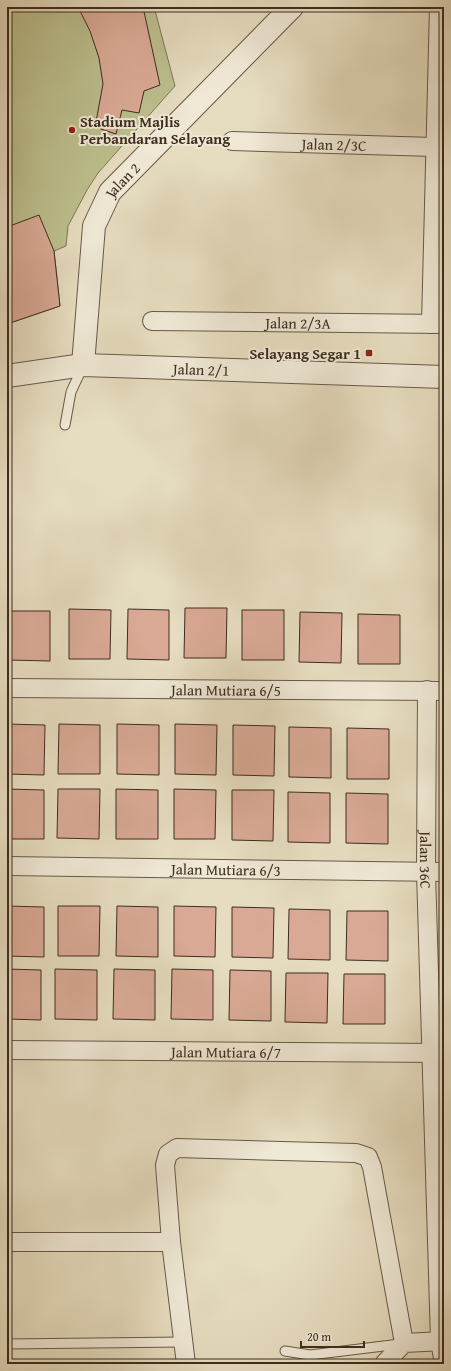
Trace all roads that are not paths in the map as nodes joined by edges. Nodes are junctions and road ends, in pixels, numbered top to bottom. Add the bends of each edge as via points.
1 (292, 7) edge
2 (439, 7) edge
3 (232, 141) dead end
4 (435, 147) junction
5 (152, 321) dead end
6 (437, 324) edge
7 (83, 365) junction
8 (7, 376) edge
9 (444, 377) edge
10 (65, 426) dead end
11 (7, 688) edge
12 (436, 690) edge
13 (7, 866) edge
14 (426, 872) junction
15 (444, 872) edge
16 (7, 1050) edge
17 (437, 1053) edge
18 (7, 1242) edge
19 (171, 1242) junction
20 (442, 1341) edge
21 (182, 1342) junction
22 (404, 1343) junction
23 (7, 1344) edge
24 (285, 1352) dead end
25 (186, 1364) edge
26 (384, 1364) edge
27 (444, 1364) edge

1 - 7 street, Jalan 2 via 110,192 94,226
2 - 4 street
3 - 4 street, Jalan 2/3C
4 - 6 street
5 - 6 street, Jalan 2/3A
7 - 8 street, Jalan 2/1
7 - 9 street, Jalan 2/1
7 - 10 lane via 71,392
11 - 12 street, Jalan Mutiara 6/5
12 - 14 street, Jalan 36C
13 - 14 street, Jalan Mutiara 6/3
14 - 15 street, Jalan Mutiara 6/3
14 - 17 street, Jalan 36C
16 - 17 street, Jalan Mutiara 6/7
17 - 20 street, Jalan 36C
18 - 19 street
19 - 21 street
19 - 22 street via 165,1165 168,1154 178,1148 356,1153 368,1157 372,1167
20 - 22 street
20 - 27 street, Jalan 36C
21 - 23 lane
21 - 25 street
22 - 24 lane via 310,1355
22 - 26 street

